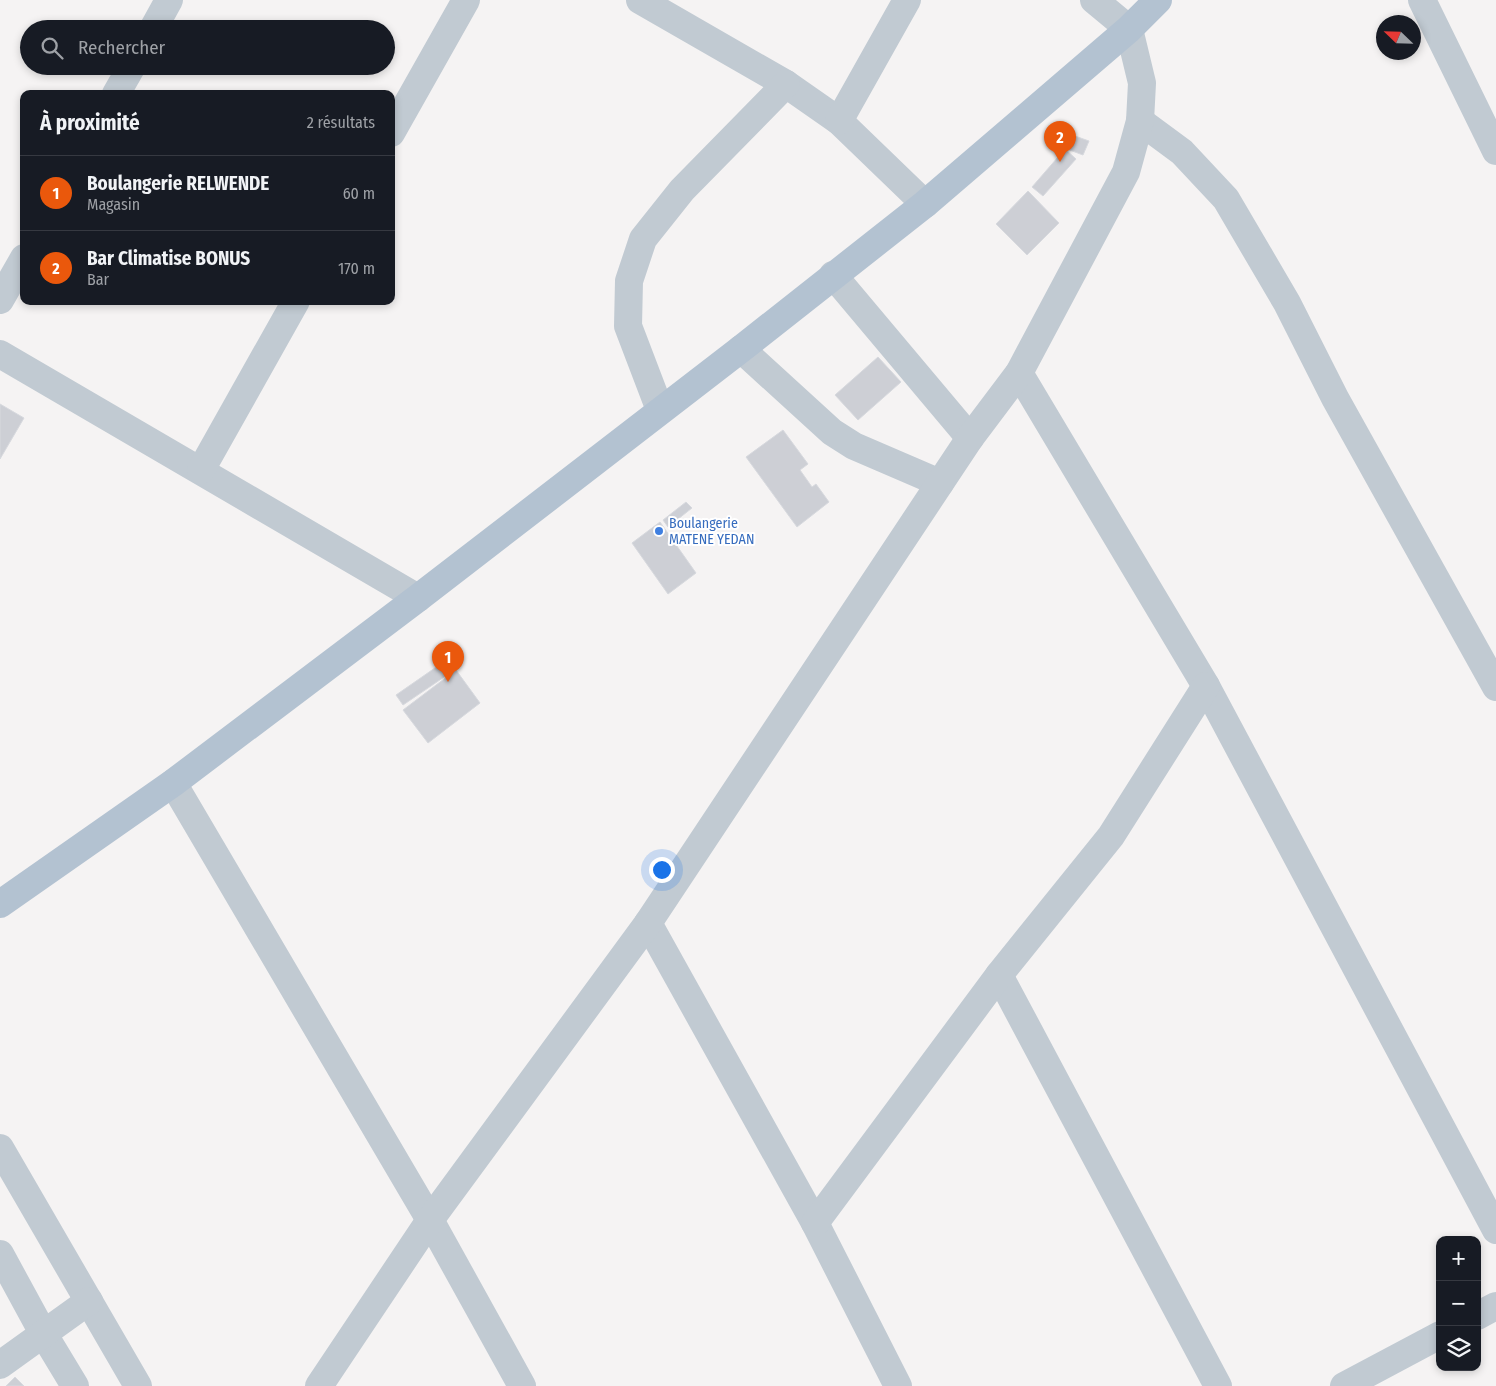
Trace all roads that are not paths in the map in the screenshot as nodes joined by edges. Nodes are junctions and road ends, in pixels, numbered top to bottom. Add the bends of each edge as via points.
1 (169, 0) edge
2 (466, 0) edge
3 (640, 0) edge
4 (907, 0) edge
5 (1094, 0) edge
6 (1158, 0) edge
7 (1422, 0) edge
8 (158, 20) edge
9 (1128, 29) junction
10 (127, 75) edge
11 (786, 84) junction
12 (118, 90) edge
13 (839, 121) junction
14 (1140, 121) junction
15 (395, 126) edge
16 (1496, 151) edge
17 (925, 204) junction
18 (20, 265) edge
19 (833, 275) junction
20 (0, 300) edge
21 (294, 305) edge
22 (740, 349) junction
23 (0, 354) edge
24 (1019, 373) junction
25 (660, 410) junction
26 (970, 438) junction
27 (202, 470) junction
28 (940, 483) junction
29 (418, 598) junction
30 (1206, 686) junction
31 (1496, 687) edge
32 (173, 783) junction
33 (0, 904) edge
34 (648, 923) junction
35 (1000, 975) junction
36 (0, 1148) edge
37 (430, 1220) junction
38 (815, 1223) junction
39 (1496, 1230) edge
40 (0, 1254) edge
41 (89, 1300) junction
42 (1496, 1306) edge
43 (1481, 1314) edge
44 (43, 1333) junction
45 (1436, 1338) edge
46 (0, 1365) edge
47 (75, 1386) edge
48 (138, 1386) edge
49 (319, 1386) edge
50 (522, 1386) edge
51 (898, 1386) edge
52 (1218, 1386) edge
53 (1344, 1386) edge

1 - 8 street
2 - 15 street
3 - 11 street
4 - 13 street
5 - 9 street
6 - 9 main road
7 - 16 street
9 - 14 street via 1142,83
9 - 17 main road
10 - 12 street
11 - 13 street
11 - 25 street via 682,190 643,239 629,281 628,326
13 - 17 street
14 - 24 street via 1126,172
14 - 31 street via 1182,152 1226,199 1287,303
17 - 19 main road
18 - 20 street
19 - 22 main road
19 - 26 street
21 - 27 street
22 - 25 main road
22 - 28 street via 832,432 854,446
23 - 27 street
24 - 26 street
24 - 30 street
25 - 29 main road
26 - 28 street
27 - 29 street
28 - 34 street
29 - 32 main road
30 - 35 street via 1111,836
30 - 39 street
32 - 33 main road
32 - 37 street
34 - 37 street
34 - 38 street
35 - 38 street
35 - 52 street
36 - 41 street
37 - 49 street
37 - 50 street
38 - 51 street
40 - 44 street
41 - 44 street
41 - 48 street
42 - 43 street
44 - 46 street
44 - 47 street
45 - 53 street

